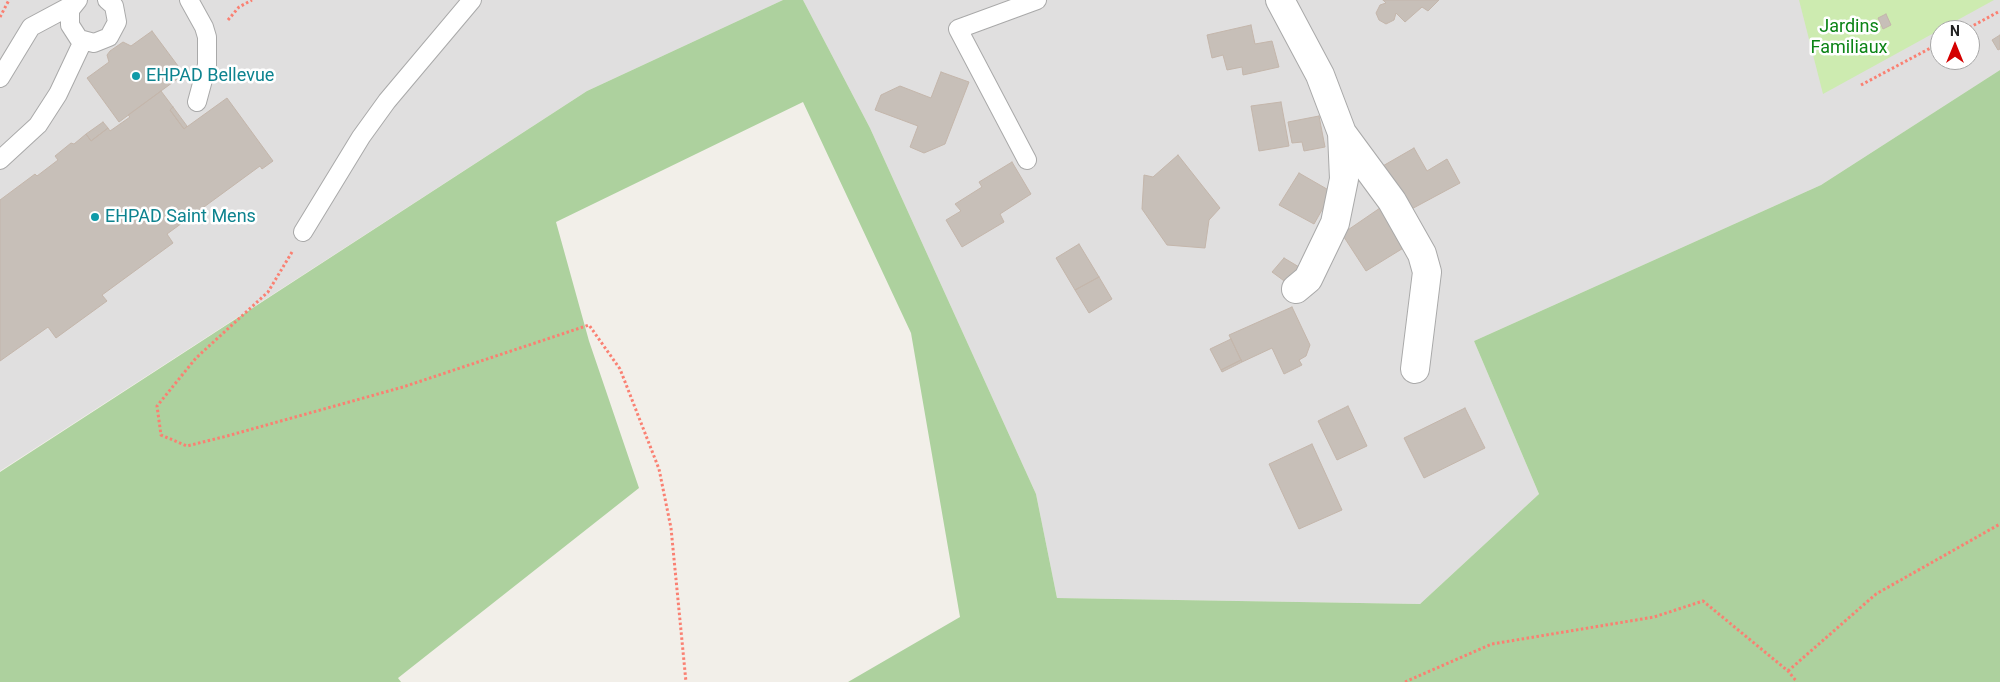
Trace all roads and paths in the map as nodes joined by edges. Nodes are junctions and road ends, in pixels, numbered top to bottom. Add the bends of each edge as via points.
1 (9, 0) edge
2 (108, 0) edge
3 (189, 0) edge
4 (252, 0) edge
5 (472, 0) edge
6 (1037, 0) edge
7 (1280, 0) edge
8 (76, 2) edge
9 (2000, 11) edge
10 (0, 18) edge
11 (1980, 22) edge
12 (207, 37) junction
13 (84, 41) junction
14 (1930, 48) edge
15 (0, 78) edge
16 (1860, 85) dead end
17 (197, 102) dead end
18 (1342, 133) junction
19 (0, 160) edge
20 (1027, 160) dead end
21 (303, 232) joint
22 (1296, 289) dead end
23 (1416, 369) dead end
24 (2000, 524) edge
25 (1788, 671) junction
26 (686, 682) edge
27 (1405, 682) edge
28 (1797, 682) edge

1 - 10 path
2 - 13 lane via 116,14 114,30 103,41
3 - 12 lane
4 - 12 path via 238,7
5 - 21 lane via 386,101
6 - 20 lane via 958,29
7 - 18 street via 1320,75
8 - 13 lane via 70,10 70,25 73,33
8 - 15 lane via 31,27
9 - 11 path
12 - 17 lane via 207,65
13 - 19 lane via 58,94 38,125
14 - 16 path
18 - 22 street via 1344,179 1335,223 1308,279
18 - 23 street via 1392,201 1422,254 1427,272
21 - 26 path via 268,292 196,358 157,406 161,435 188,446 227,436 403,387 589,325 620,369 659,469 671,528
24 - 25 path via 1876,594
25 - 27 path via 1703,601 1654,617 1492,644
25 - 28 path

